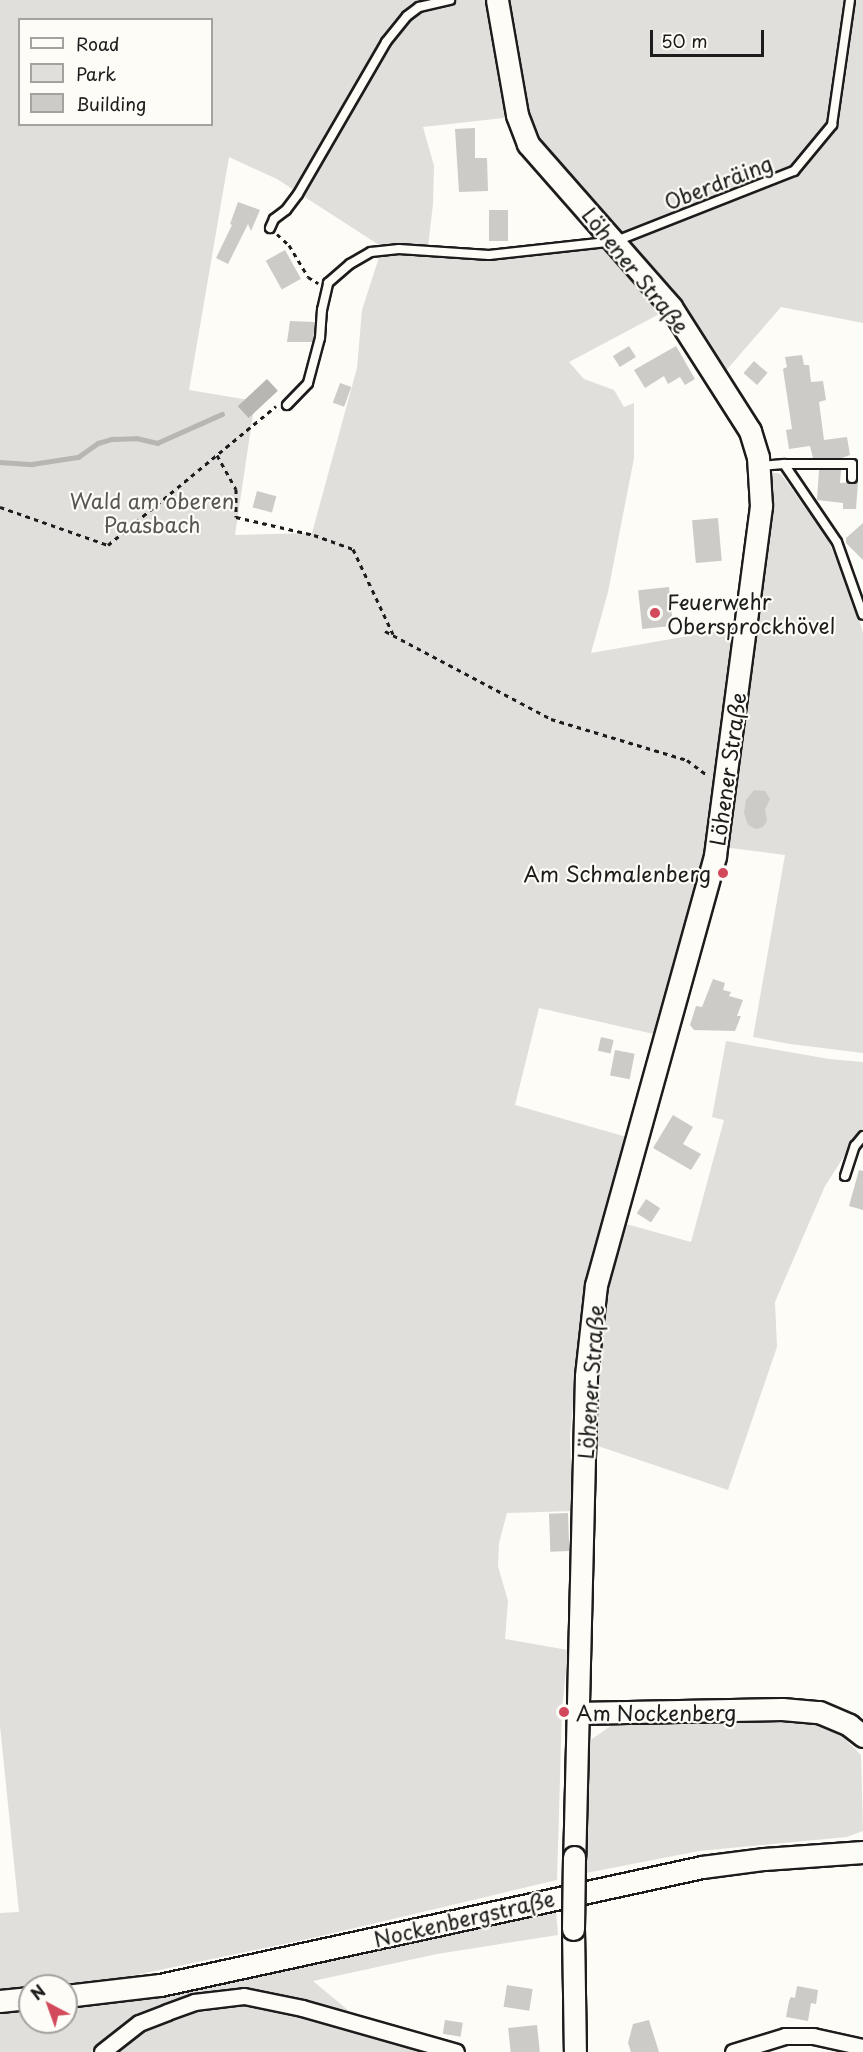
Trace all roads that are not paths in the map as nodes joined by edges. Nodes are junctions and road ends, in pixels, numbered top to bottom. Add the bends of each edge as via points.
1 (450, 0) edge
2 (497, 0) edge
3 (850, 0) edge
4 (270, 228) road end
5 (616, 241) junction
6 (284, 407) road end
7 (784, 465) junction
8 (759, 466) junction
9 (852, 478) dead end
10 (863, 615) edge
11 (863, 1136) edge
12 (845, 1176) dead end
13 (576, 1713) junction
14 (863, 1736) edge
15 (863, 1852) edge
16 (78, 1995) edge
17 (18, 1999) edge
18 (0, 2001) edge
19 (863, 2047) edge
20 (102, 2052) edge
21 (456, 2052) edge
22 (575, 2052) edge
23 (733, 2052) edge

1 - 4 lane via 419,7 386,42 298,194
2 - 5 street, Löhener Straße via 517,115 528,144
3 - 5 lane, Oberdräing via 832,125 794,171
5 - 6 lane, Oberdräing via 489,255 399,249 371,252 328,283 308,383
5 - 8 street, Löhener Straße via 671,307 738,411 750,431
7 - 8 lane
7 - 9 lane via 852,465
7 - 10 lane via 837,542
8 - 13 street, Löhener Straße via 761,506 716,855 596,1285 586,1376
11 - 12 lane via 855,1146
13 - 14 street via 782,1709 819,1712
13 - 22 street, Löhener Straße, bridge
15 - 16 street, Nockenbergstraße via 702,1867 160,1985
17 - 18 street
19 - 23 street via 813,2036 785,2036
20 - 21 street via 139,2023 194,2001 244,1996 302,2008

